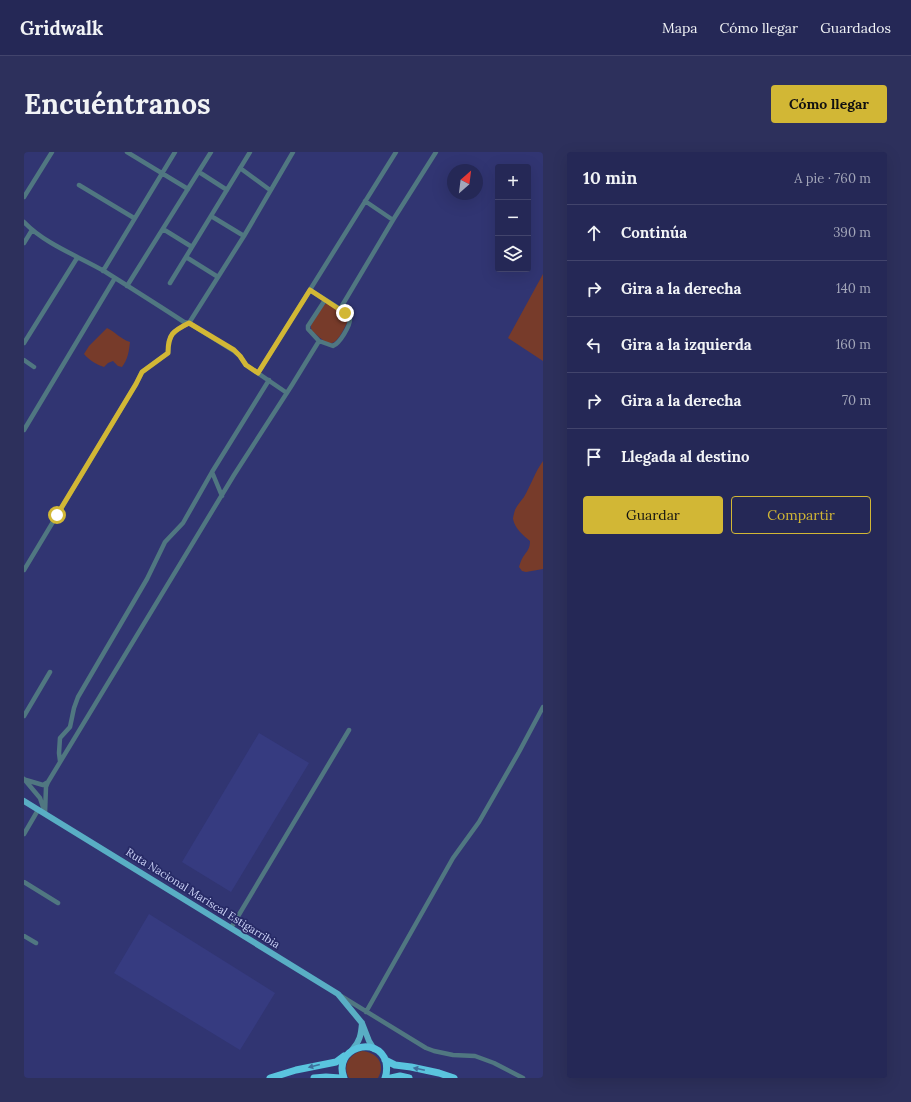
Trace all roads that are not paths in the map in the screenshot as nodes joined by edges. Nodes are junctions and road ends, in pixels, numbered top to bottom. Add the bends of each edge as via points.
1 (52, 152) edge
2 (127, 152) edge
3 (174, 152) edge
4 (211, 152) edge
5 (250, 152) edge
6 (293, 152) edge
7 (396, 152) edge
8 (436, 152) edge
9 (240, 168) junction
10 (199, 172) junction
11 (162, 173) junction
12 (79, 185) dead end
13 (188, 189) junction
14 (227, 190) junction
15 (270, 190) junction
16 (24, 196) edge
17 (365, 201) junction
18 (211, 216) junction
19 (134, 218) junction
20 (393, 220) junction
21 (24, 222) edge
22 (163, 229) junction
23 (32, 230) junction
24 (244, 236) junction
25 (24, 243) edge
26 (192, 247) junction
27 (186, 257) junction
28 (77, 258) junction
29 (103, 271) junction
30 (218, 277) junction
31 (115, 278) junction
32 (170, 283) dead end
33 (127, 286) junction
34 (310, 290) junction
35 (325, 300) junction
36 (340, 309) junction
37 (189, 323) junction
38 (319, 341) junction
39 (24, 343) edge
40 (24, 360) edge
41 (34, 367) dead end
42 (258, 373) junction
43 (268, 380) junction
44 (287, 393) junction
45 (24, 430) edge
46 (212, 472) junction
47 (222, 496) junction
48 (24, 570) edge
49 (50, 672) dead end
50 (543, 707) edge
51 (24, 716) edge
52 (349, 730) dead end
53 (60, 762) junction
54 (24, 779) edge
55 (48, 782) junction
56 (24, 802) edge
57 (38, 810) junction
58 (45, 814) junction
59 (24, 834) edge
60 (24, 882) edge
61 (58, 903) dead end
62 (231, 928) junction
63 (24, 936) edge
64 (36, 943) dead end
65 (338, 994) junction
66 (366, 1012) junction
67 (362, 1023) junction
68 (374, 1049) junction
69 (349, 1053) junction
70 (385, 1060) junction
71 (270, 1078) edge
72 (314, 1078) edge
73 (340, 1078) edge
74 (344, 1078) edge
75 (385, 1078) edge
76 (391, 1078) edge
77 (409, 1078) edge
78 (454, 1078) edge
79 (523, 1078) edge

1 - 16 street
2 - 11 street
3 - 11 street
4 - 10 street
5 - 9 street
6 - 15 street
7 - 17 street
8 - 20 street
9 - 14 street
9 - 15 street
10 - 13 street
10 - 14 street
11 - 13 street
11 - 19 street
12 - 19 street
13 - 22 street
14 - 18 street
15 - 24 street
17 - 20 street
17 - 34 street
18 - 24 street
18 - 26 street
19 - 29 street
20 - 36 street
21 - 23 street
22 - 26 street
22 - 33 street
23 - 25 street
23 - 28 street
24 - 30 street
26 - 27 street
27 - 30 street
27 - 32 street
28 - 29 street
28 - 39 street
29 - 31 street
30 - 37 street
31 - 33 street
31 - 45 street
33 - 37 street
34 - 35 street
34 - 42 street
35 - 36 street
35 - 38 street via 308,326 309,331
36 - 38 street via 349,316 350,322 338,344 333,346
37 - 42 street via 234,350 246,365
37 - 48 street via 171,336 168,353 142,372
38 - 44 street
40 - 41 street
42 - 43 street
43 - 44 street
43 - 46 street
44 - 47 street
46 - 47 street
46 - 53 street via 182,522 165,542 148,579 78,697 70,727 60,738
47 - 53 street
49 - 51 street
50 - 66 street via 479,822 453,858
52 - 62 street
53 - 55 street
54 - 55 street via 43,785
54 - 58 street via 40,798
55 - 58 street
56 - 57 main road, Ruta Nacional Mariscal Estigarribia
57 - 58 main road, Ruta Nacional Mariscal Estigarribia
57 - 59 street
58 - 62 main road, Ruta Nacional Mariscal Estigarribia
60 - 61 street
62 - 65 main road, Ruta Nacional Mariscal Estigarribia
63 - 64 street
65 - 66 street
65 - 67 main road, Ruta Nacional Mariscal Estigarribia
66 - 79 street via 426,1048 453,1055 475,1056
67 - 68 main road, Ruta Nacional Mariscal Estigarribia
67 - 69 main road via 358,1044
68 - 69 highway via 367,1046 359,1047
68 - 70 highway
69 -> 71 highway via 336,1062
69 - 74 highway via 343,1062
70 - 75 highway
78 -> 70 highway via 395,1065
72 - 73 highway
76 - 77 highway

